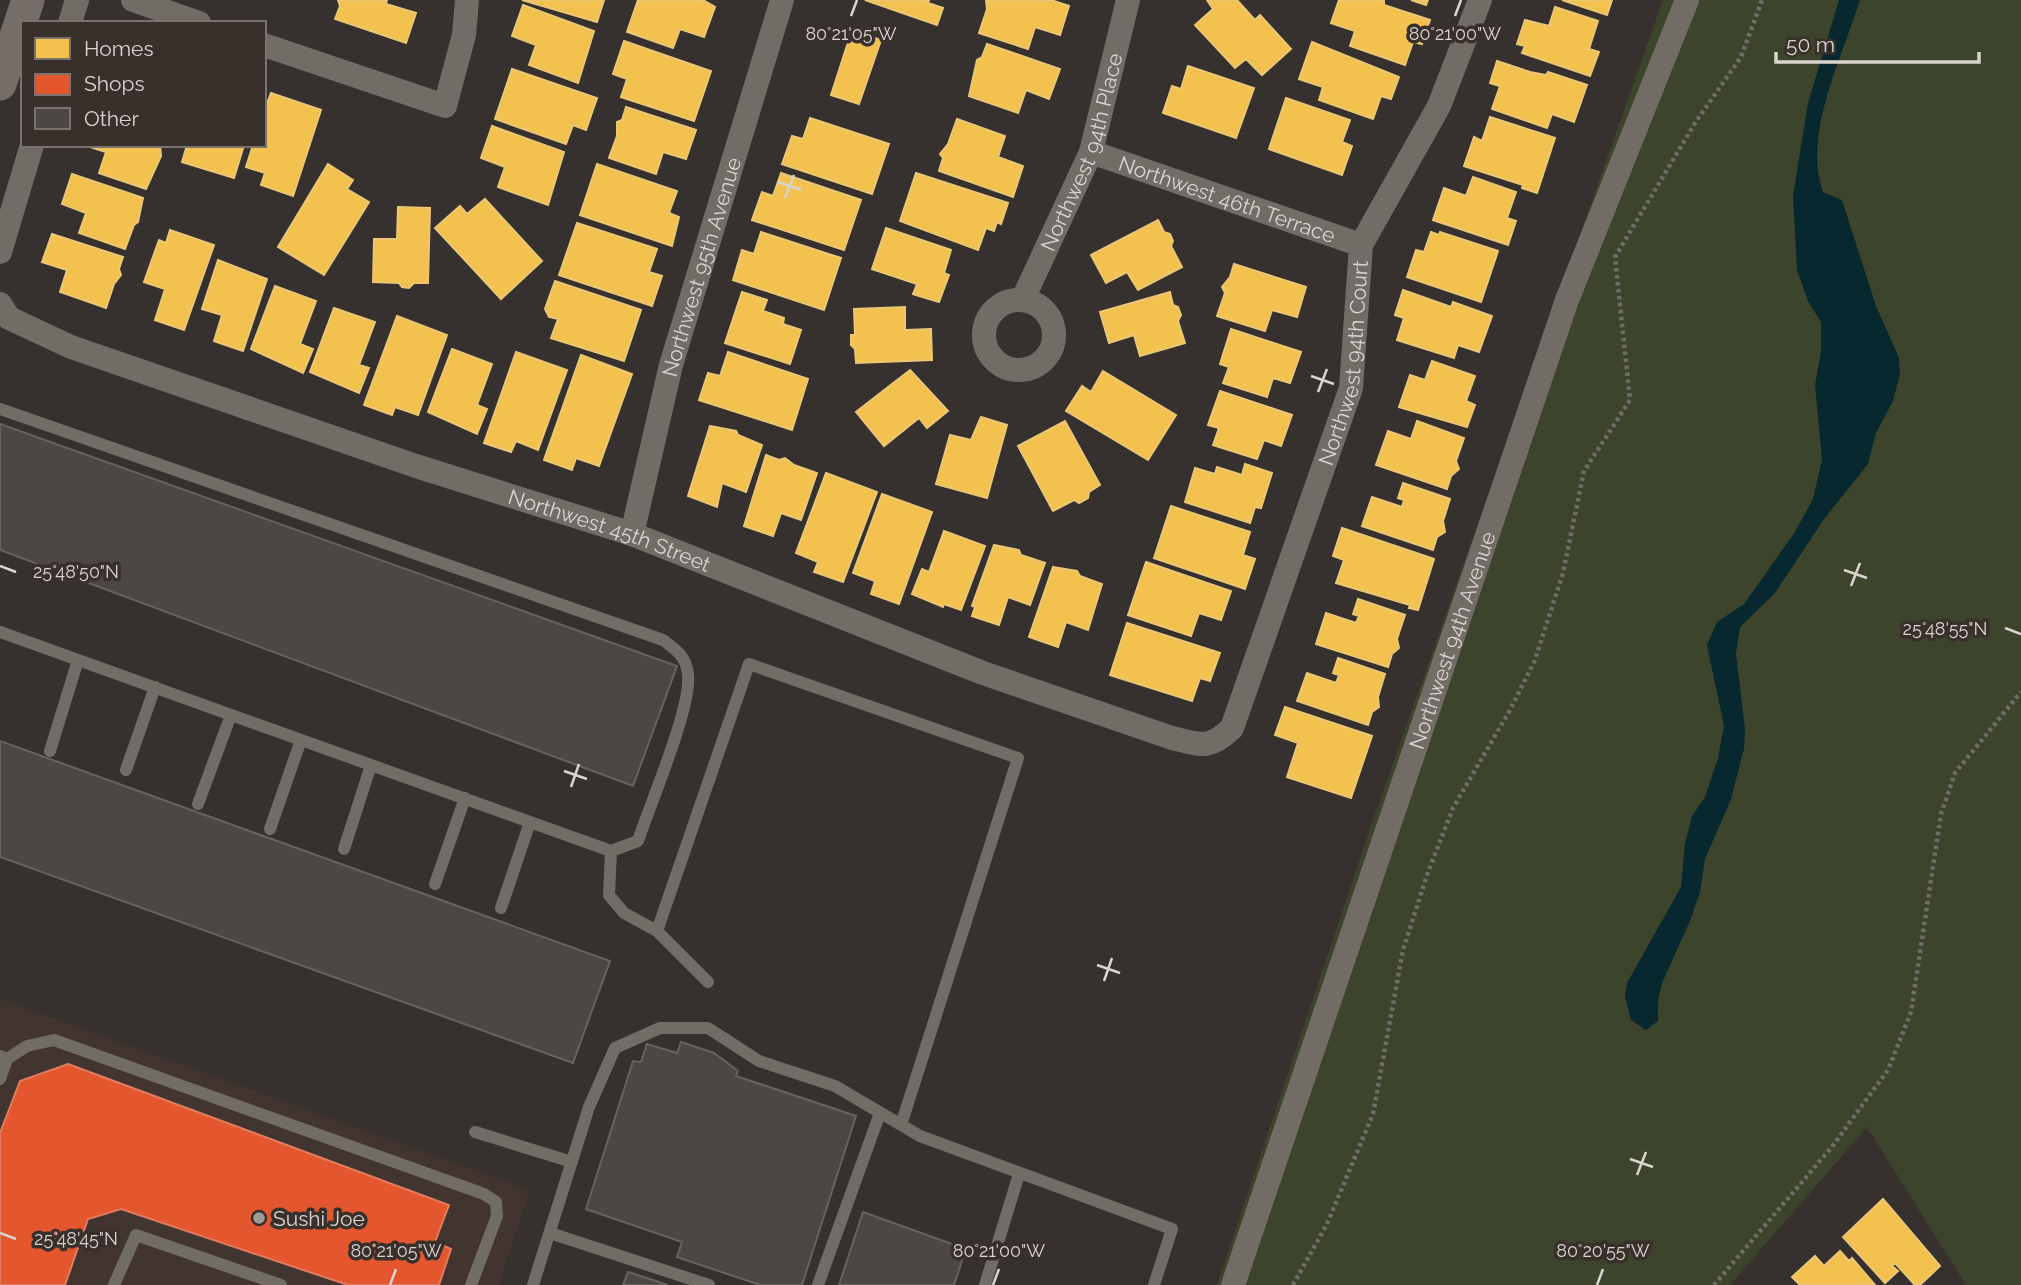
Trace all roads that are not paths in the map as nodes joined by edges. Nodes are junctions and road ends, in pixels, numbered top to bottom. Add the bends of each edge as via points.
1 (28, 0) edge
2 (76, 0) edge
3 (133, 0) edge
4 (467, 0) edge
5 (782, 0) edge
6 (1128, 0) edge
7 (1480, 0) edge
8 (1687, 0) edge
9 (71, 21) edge
10 (193, 21) edge
11 (266, 46) edge
12 (0, 83) edge
13 (31, 147) edge
14 (1091, 152) junction
15 (1361, 245) junction
16 (0, 252) edge
17 (1023, 299) dead end
18 (0, 304) edge
19 (0, 409) edge
20 (632, 534) junction
21 (1, 634) edge
22 (78, 660) junction
23 (155, 687) junction
24 (231, 715) junction
25 (1224, 736) joint
26 (301, 740) junction
27 (50, 751) dead end
28 (371, 765) junction
29 (126, 770) dead end
30 (465, 798) junction
31 (198, 804) dead end
32 (530, 822) junction
33 (270, 829) dead end
34 (344, 849) dead end
35 (611, 850) junction
36 (435, 884) dead end
37 (501, 908) dead end
38 (657, 931) junction
39 (708, 982) dead end
40 (4, 1057) edge
41 (0, 1079) edge
42 (880, 1113) junction
43 (901, 1125) junction
44 (475, 1132) dead end
45 (572, 1162) junction
46 (1019, 1174) junction
47 (550, 1233) junction
48 (114, 1285) edge
49 (281, 1285) edge
50 (471, 1285) edge
51 (533, 1285) edge
52 (709, 1285) edge
53 (818, 1285) edge
54 (985, 1285) edge
55 (1154, 1285) edge
56 (1233, 1285) edge

1 - 12 street
2 - 9 street
3 - 10 street
4 - 11 street via 464,35 445,106
5 - 20 street, Northwest 95th Avenue via 671,365
6 - 14 street, Northwest 94th Place
7 - 15 street, Northwest 94th Court via 1439,106
8 - 56 street, Northwest 94th Avenue via 1567,300
13 - 16 street
14 - 15 street, Northwest 46th Terrace
14 - 17 street, Northwest 94th Place
15 - 25 street, Northwest 94th Court via 1351,388 1237,716
18 - 20 street, Northwest 45th Street via 9,318 71,347 416,466
19 - 35 lane via 663,640 682,654 688,674 685,704 638,841
20 - 25 street, Northwest 45th Street via 983,673 1172,738 1204,746
21 - 22 lane
22 - 23 lane
22 - 27 lane
23 - 24 lane
23 - 29 lane
24 - 26 lane
24 - 31 lane
26 - 28 lane
26 - 33 lane
28 - 30 lane
28 - 34 lane
30 - 32 lane
30 - 36 lane
32 - 35 lane
32 - 37 lane
35 - 38 lane via 609,895 624,914
38 - 39 lane
38 - 43 lane via 749,664 1018,758
40 - 41 lane
40 - 50 lane via 27,1045 54,1040 484,1194 496,1202 497,1216
42 - 43 lane
42 - 45 lane via 835,1086 759,1061 708,1028 660,1028 615,1048
42 - 53 lane
43 - 46 lane
44 - 45 lane
45 - 47 lane
46 - 54 lane
46 - 55 lane via 1172,1229
47 - 51 lane
47 - 52 lane
48 - 49 lane via 135,1234

